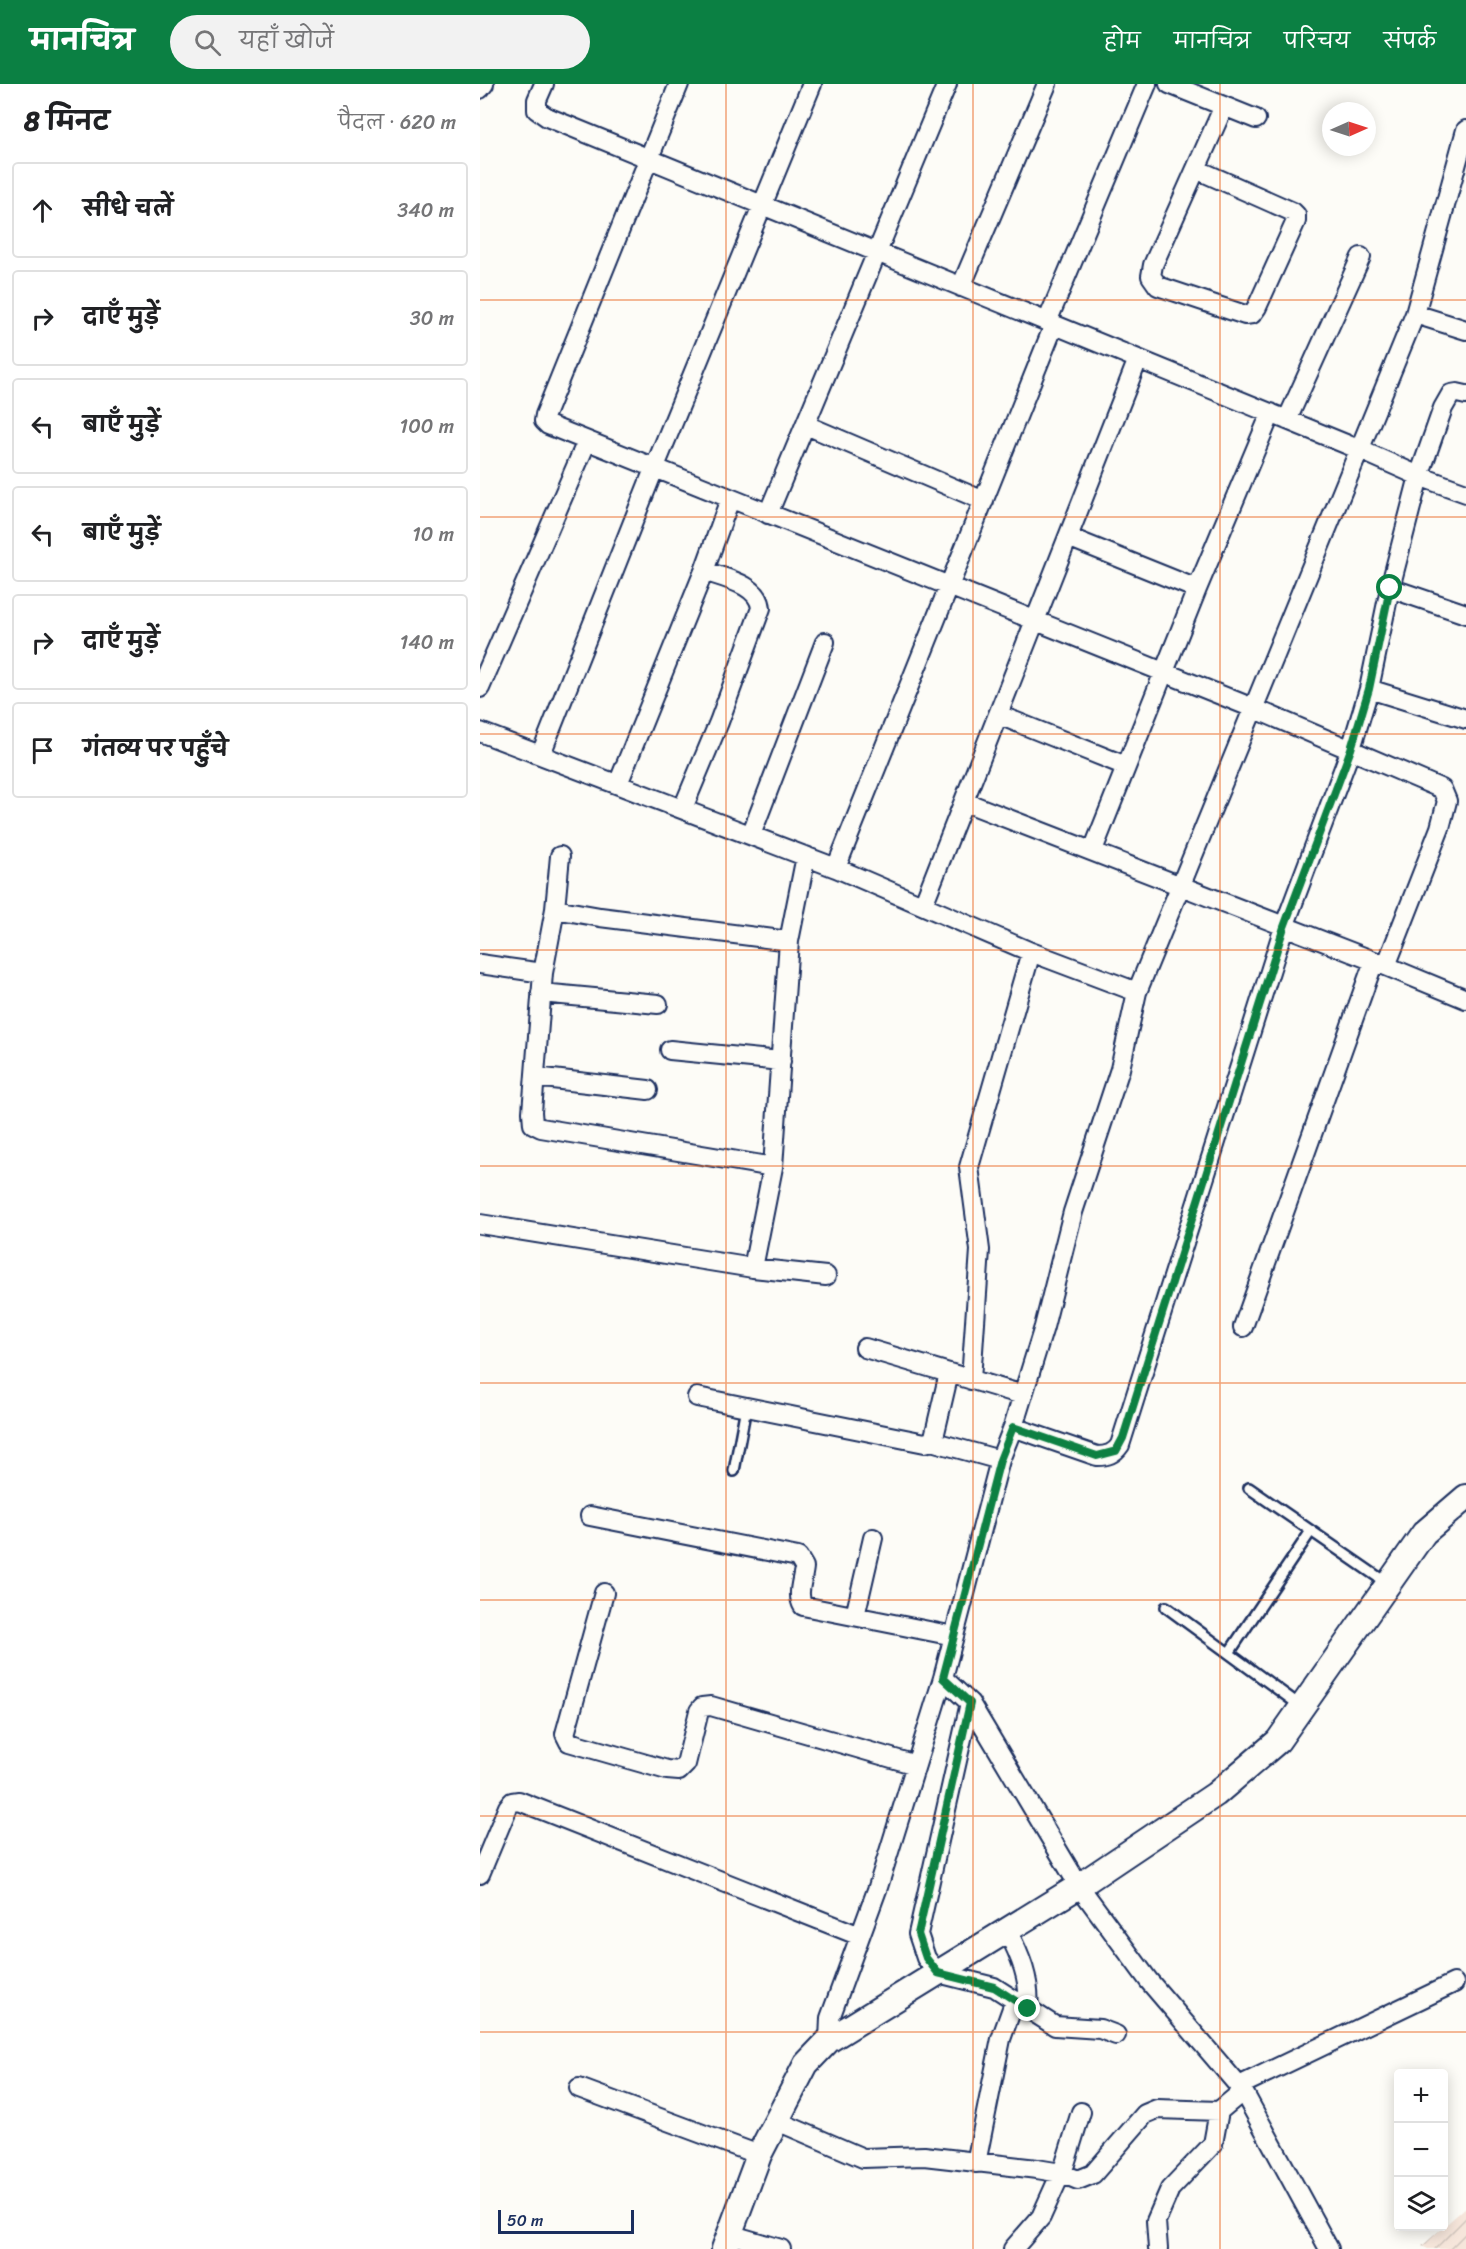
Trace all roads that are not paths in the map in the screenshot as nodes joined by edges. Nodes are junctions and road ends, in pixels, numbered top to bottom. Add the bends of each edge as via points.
1 (483, 84) edge
2 (544, 84) edge
3 (679, 84) edge
4 (812, 84) edge
5 (947, 84) edge
6 (1047, 84) edge
7 (1147, 84) edge
8 (1168, 84) edge
9 (480, 89) edge
10 (1224, 106) junction
11 (1256, 119) dead end
12 (1466, 130) edge
13 (647, 160) junction
14 (1196, 169) junction
15 (762, 207) junction
16 (876, 253) junction
17 (1361, 257) dead end
18 (961, 287) junction
19 (1415, 314) junction
20 (1051, 324) junction
21 (1466, 330) edge
22 (1138, 359) junction
23 (1466, 395) edge
24 (1279, 417) junction
25 (806, 425) junction
26 (587, 441) junction
27 (1358, 449) junction
28 (654, 469) junction
29 (1419, 476) junction
30 (1466, 493) edge
31 (730, 499) junction
32 (984, 501) junction
33 (768, 514) junction
34 (1068, 537) junction
35 (704, 571) junction
36 (950, 587) junction
37 (1390, 588) junction
38 (1197, 590) junction
39 (1466, 614) edge
40 (1036, 622) junction
41 (825, 642) dead end
42 (1165, 673) junction
43 (480, 688) edge
44 (1369, 689) junction
45 (1253, 708) junction
46 (999, 715) junction
47 (1466, 719) edge
48 (480, 732) edge
49 (1351, 749) junction
50 (541, 754) junction
51 (1126, 766) junction
52 (618, 784) junction
53 (965, 802) junction
54 (683, 808) junction
55 (751, 835) junction
56 (1093, 850) junction
57 (560, 856) dead end
58 (806, 856) junction
59 (836, 868) junction
60 (1179, 886) junction
61 (923, 905) junction
62 (555, 909) junction
63 (1284, 927) junction
64 (789, 941) junction
65 (1031, 952) junction
66 (1380, 963) junction
67 (480, 964) edge
68 (543, 973) junction
69 (1137, 992) junction
70 (541, 993) junction
71 (1466, 999) edge
72 (658, 1004) dead end
73 (670, 1050) dead end
74 (781, 1060) junction
75 (535, 1077) junction
76 (648, 1090) dead end
77 (773, 1167) junction
78 (480, 1224) edge
79 (753, 1268) junction
80 (825, 1276) dead end
81 (1243, 1327) dead end
82 (865, 1348) dead end
83 (949, 1373) junction
84 (971, 1380) junction
85 (1023, 1395) junction
86 (697, 1397) dead end
87 (746, 1407) junction
88 (1013, 1427) junction
89 (931, 1442) junction
90 (1000, 1460) junction
91 (734, 1471) dead end
92 (1249, 1488) dead end
93 (1466, 1498) edge
94 (590, 1516) dead end
95 (1311, 1531) junction
96 (873, 1538) dead end
97 (1388, 1584) junction
98 (604, 1593) dead end
99 (1166, 1607) dead end
100 (855, 1616) junction
101 (954, 1636) junction
102 (1229, 1653) junction
103 (943, 1678) junction
104 (970, 1703) junction
105 (1302, 1707) junction
106 (916, 1765) junction
107 (480, 1874) edge
108 (1079, 1886) junction
109 (1007, 1930) junction
110 (860, 1936) junction
111 (938, 1973) junction
112 (1454, 1983) dead end
113 (1022, 2004) junction
114 (1116, 2035) dead end
115 (829, 2040) junction
116 (579, 2088) dead end
117 (1243, 2093) junction
118 (1218, 2111) junction
119 (1081, 2112) dead end
120 (777, 2121) junction
121 (759, 2154) junction
122 (976, 2163) junction
123 (1061, 2173) junction
124 (727, 2242) edge
125 (781, 2249) edge
126 (1013, 2249) edge
127 (1158, 2249) edge
128 (1329, 2249) edge

1 - 9 street
2 - 13 street via 537,105 541,114
3 - 13 street
4 - 15 street
5 - 16 street
6 - 18 street
7 - 20 street
8 - 10 street
10 - 11 street
10 - 14 street
12 - 19 street
13 - 15 street
13 - 26 street via 544,418 549,425
14 - 14 street via 1151,276 1158,286 1252,314 1296,215
15 - 16 street
15 - 28 street
16 - 18 street
16 - 25 street
17 - 24 street
18 - 20 street
19 - 21 street
19 - 27 street
20 - 22 street
20 - 32 street
22 - 24 street
22 - 34 street
23 - 29 street via 1451,394
24 - 27 street
24 - 38 street
25 - 32 street
25 - 33 street
26 - 28 street
26 - 43 street
27 - 29 street
27 - 45 street
28 - 31 street
28 - 50 street
29 - 30 street
29 - 37 street
31 - 33 street
31 - 35 street
32 - 36 street
33 - 36 street
34 - 38 street
34 - 40 street
35 - 52 street
35 - 54 street via 748,589 758,596 761,608
36 - 40 street
36 - 59 street
37 - 39 street
37 - 44 street
38 - 42 street
40 - 42 street
40 - 46 street
41 - 55 street
42 - 45 street
42 - 51 street
44 - 47 street
44 - 49 street
45 - 49 street
45 - 60 street
46 - 51 street
46 - 53 street
48 - 50 street
49 - 63 street
49 - 66 street via 1439,788 1445,792 1447,801 1440,828
50 - 52 street
51 - 56 street
52 - 54 street
53 - 56 street
53 - 61 street
54 - 55 street
55 - 58 street
56 - 60 street
57 - 62 street
58 - 59 street
58 - 64 street
59 - 61 street
60 - 63 street
60 - 69 street
61 - 65 street
62 - 64 street
62 - 68 street
63 - 66 street
63 - 88 street via 1120,1445 1110,1454 1097,1456
64 - 74 street
65 - 69 street
65 - 84 street via 969,1167 980,1250
66 - 71 street
66 - 81 street
67 - 68 street
68 - 70 street
69 - 85 street via 1120,1069 1073,1212
70 - 72 street
70 - 75 street
73 - 74 street
74 - 77 street
75 - 76 street
75 - 77 street via 532,1118 536,1126
77 - 79 street
78 - 79 street
79 - 80 street
82 - 83 street
83 - 84 street
83 - 89 street
84 - 85 street
85 - 88 street
86 - 87 street
87 - 89 street
87 - 91 lane
88 - 90 street
89 - 90 street
90 - 101 street
92 - 95 lane
93 - 97 street via 1424,1533
94 - 100 street via 798,1557 804,1567 800,1588 803,1606
95 - 97 lane
95 - 102 lane
96 - 100 street
97 - 105 street
98 - 106 street via 565,1734 569,1742 679,1771 686,1764 699,1711 711,1706
99 - 102 lane
100 - 101 street
101 - 103 street
102 - 105 lane
103 - 104 street
103 - 106 street
104 - 108 street
104 - 111 street via 918,1934 926,1958
105 - 108 street via 1278,1741 1216,1794
106 - 110 street
107 - 110 street via 508,1808 519,1801
108 - 109 street
108 - 117 street via 1149,1981
109 - 111 street
109 - 113 street via 1019,1953 1030,1994
110 - 115 street via 831,2018
111 - 113 street via 994,1987
111 - 115 street
112 - 117 street
113 - 114 street via 1055,2026 1100,2029
113 - 122 street via 1001,2039
115 - 120 street via 806,2064
116 - 121 street
117 - 118 street
117 - 128 street
118 - 123 street via 1151,2110 1093,2174 1078,2180
118 - 127 street via 1213,2144 1170,2189 1160,2210 1156,2221
119 - 123 street
120 - 121 street
120 - 122 street via 863,2157 924,2156
121 - 124 street
122 - 123 street
123 - 126 street via 1041,2217
124 - 125 street

